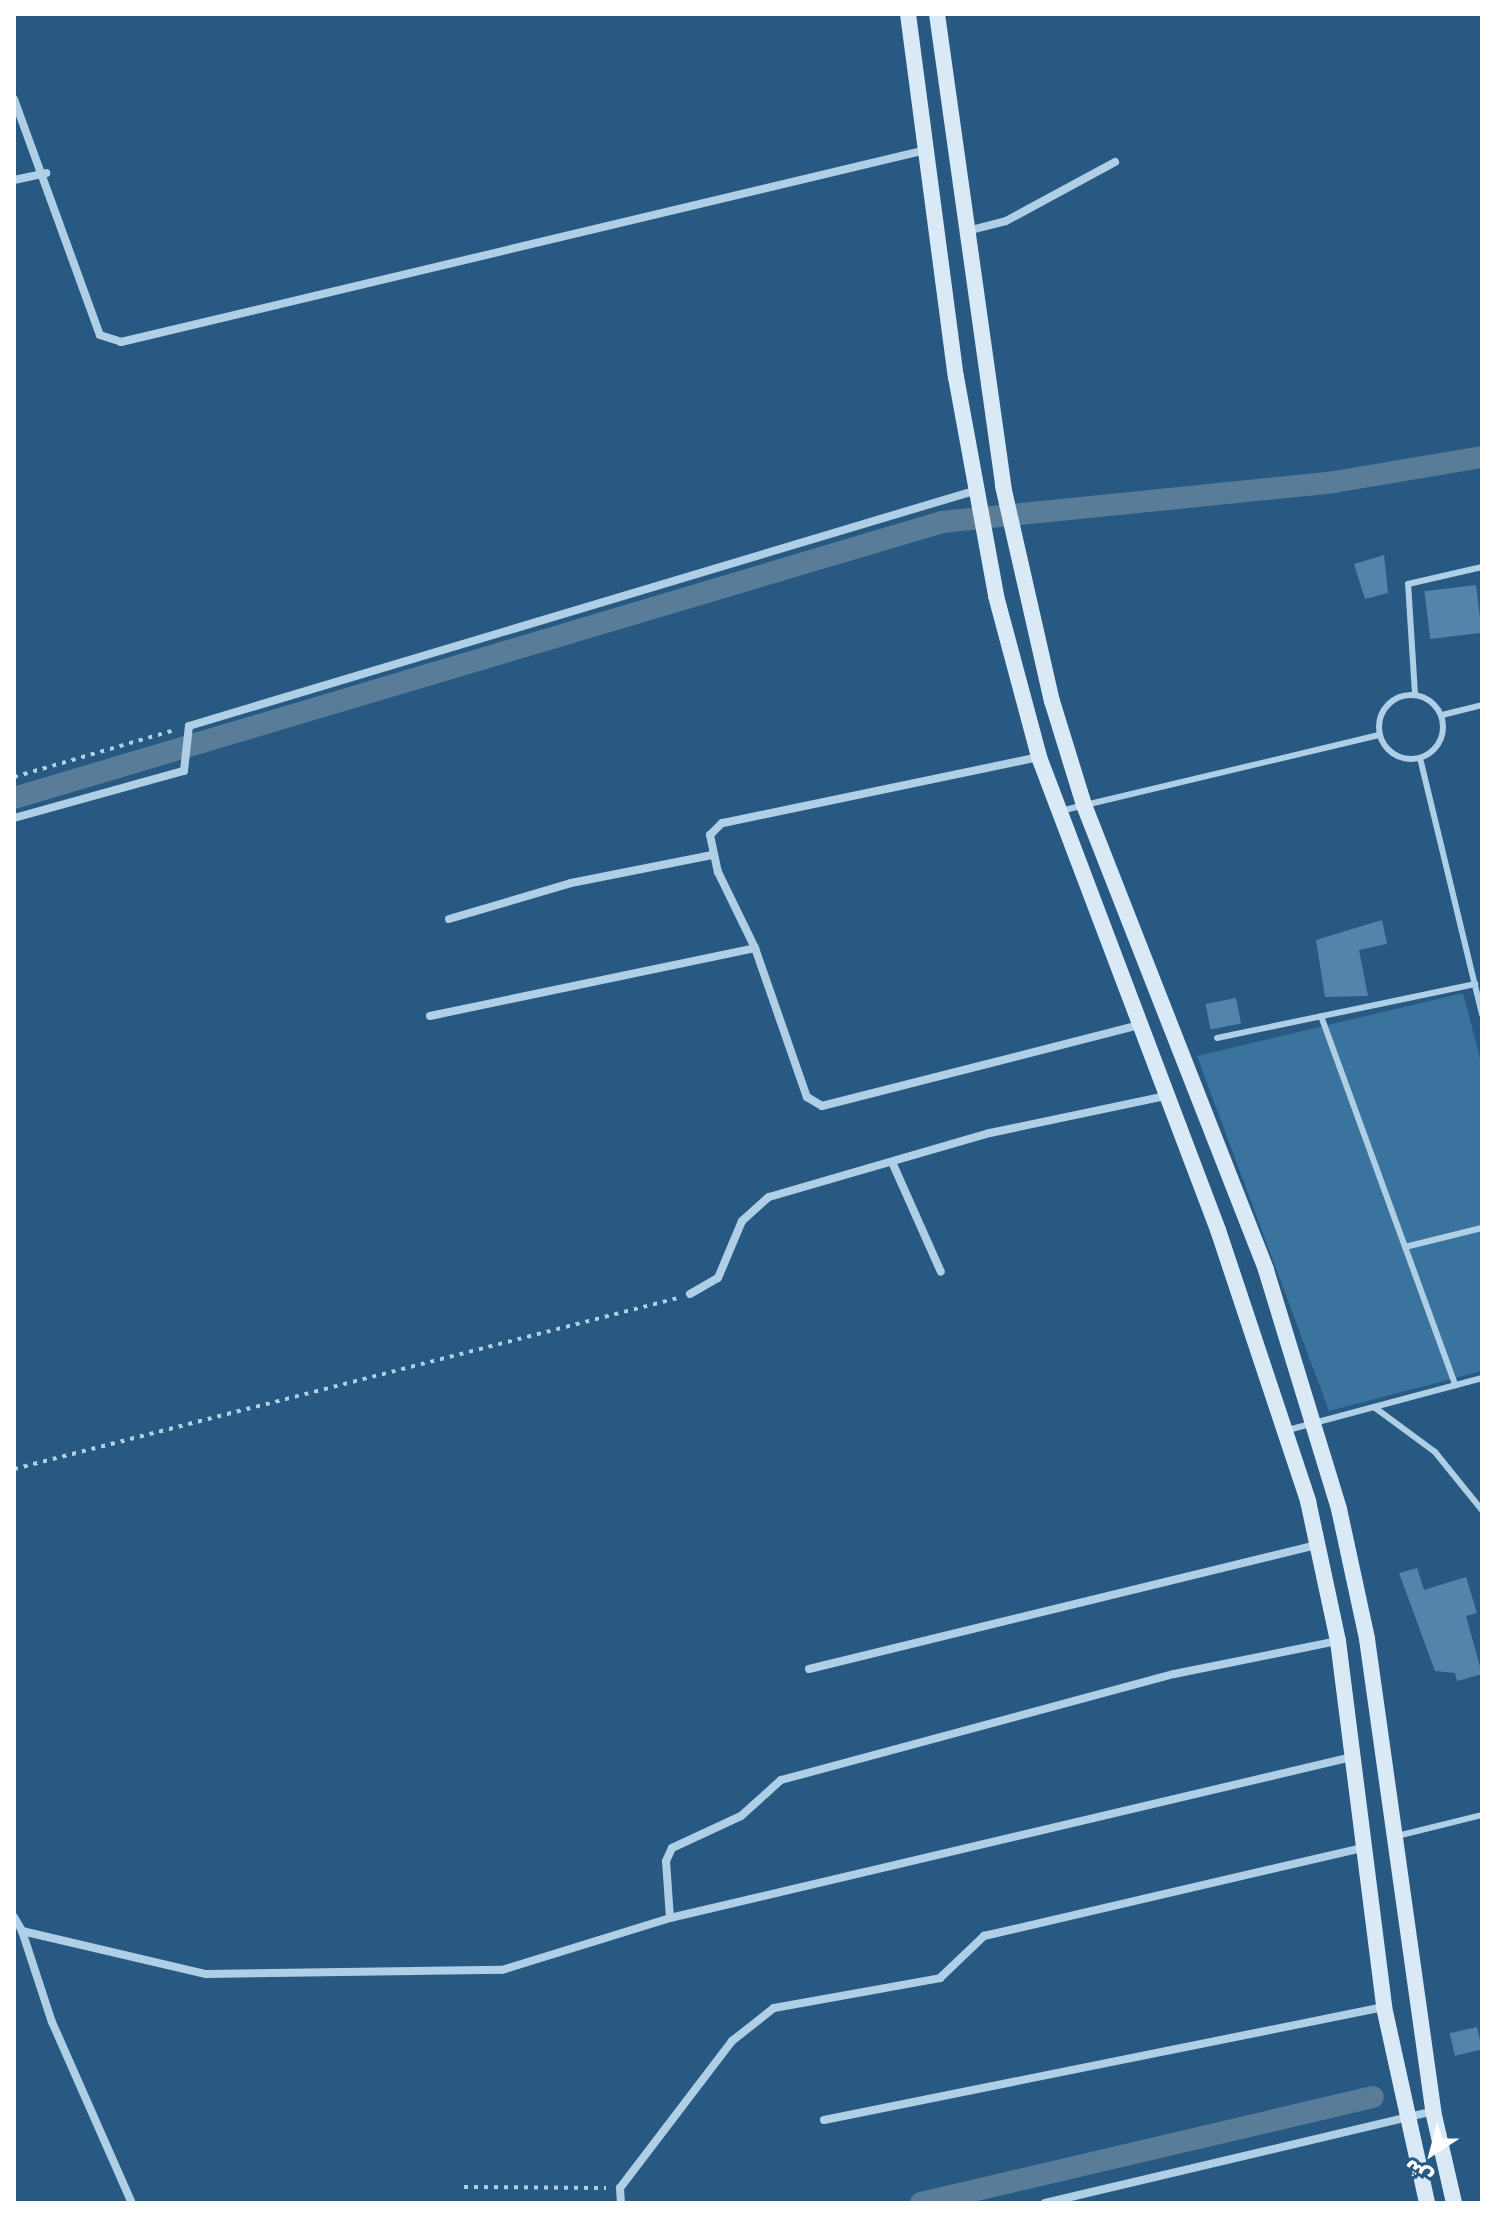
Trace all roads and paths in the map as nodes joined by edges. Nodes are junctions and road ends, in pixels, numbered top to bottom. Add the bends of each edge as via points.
1 (908, 14) edge
2 (937, 14) edge
3 (14, 99) edge
4 (926, 150) junction
5 (1115, 162) dead end
6 (46, 173) junction
7 (14, 180) edge
8 (966, 231) junction
9 (974, 491) junction
10 (1482, 567) edge
11 (1415, 694) junction
12 (1482, 705) edge
13 (1442, 715) junction
14 (189, 726) junction
15 (1380, 735) junction
16 (1039, 757) junction
17 (1420, 758) junction
18 (14, 777) edge
19 (1084, 805) junction
20 (1059, 811) junction
21 (14, 818) edge
22 (712, 855) junction
23 (449, 919) dead end
24 (755, 948) junction
25 (1475, 984) junction
26 (1482, 1015) edge
27 (430, 1016) dead end
28 (1321, 1016) junction
29 (1139, 1025) junction
30 (1217, 1038) dead end
31 (1165, 1096) junction
32 (892, 1162) junction
33 (1482, 1228) edge
34 (1405, 1247) junction
35 (941, 1272) dead end
36 (690, 1294) joint
37 (1482, 1378) edge
38 (1455, 1385) junction
39 (1374, 1406) junction
40 (1317, 1422) junction
41 (1288, 1430) junction
42 (14, 1469) edge
43 (1482, 1515) edge
44 (1318, 1544) junction
45 (1338, 1641) junction
46 (809, 1669) dead end
47 (1353, 1757) junction
48 (1482, 1815) edge
49 (1397, 1836) junction
50 (1363, 1848) junction
51 (14, 1917) edge
52 (670, 1918) junction
53 (22, 1931) junction
54 (1384, 2007) junction
55 (1433, 2111) junction
56 (1406, 2118) junction
57 (824, 2120) dead end
58 (464, 2187) dead end
59 (620, 2188) junction
60 (132, 2203) edge
61 (621, 2203) edge
62 (1045, 2203) edge
63 (1427, 2203) edge
64 (1454, 2203) edge

1 - 4 street
2 - 8 street
3 - 6 street
4 - 6 street via 121,342 100,335
4 - 9 street
5 - 8 street via 1006,221
6 - 7 street
8 - 19 street via 1017,557
9 - 14 street
9 - 16 street
10 - 11 lane via 1408,584
11 - 13 lane
11 - 15 lane via 1391,701
12 - 13 lane
13 - 17 lane via 1439,742
14 - 18 path
14 - 21 street via 184,771
15 - 17 lane via 1396,755
15 - 19 lane
16 - 20 street
16 - 22 street via 722,823 710,835
17 - 25 lane
19 - 20 lane
19 - 40 street via 1266,1270
20 - 29 street
22 - 23 street via 571,883
22 - 24 street
24 - 27 street
24 - 29 street via 807,1097 822,1106
25 - 26 lane
25 - 28 lane
28 - 30 lane
28 - 34 lane
29 - 31 street
31 - 32 street
31 - 41 street
32 - 35 street
32 - 36 street via 754,1206 718,1278
33 - 34 lane
34 - 38 lane
36 - 42 path
37 - 38 lane
38 - 39 lane
39 - 40 lane
39 - 43 lane via 1435,1452
40 - 41 lane
40 - 49 street via 1367,1639
41 - 44 street
44 - 45 street
44 - 46 street
45 - 47 street
45 - 52 street via 1174,1674 797,1773 741,1816 672,1848 666,1861
47 - 50 street
47 - 52 street
48 - 49 lane
49 - 55 street
50 - 54 street
50 - 59 street via 984,1936 940,1978 774,2008 732,2041
51 - 53 street
52 - 53 street via 557,1959 502,1970 313,1976 206,1974
53 - 60 street via 52,2022
54 - 56 street
54 - 57 street
55 - 56 street
55 - 64 street
56 - 62 street
56 - 63 street
58 - 59 path
59 - 61 street

